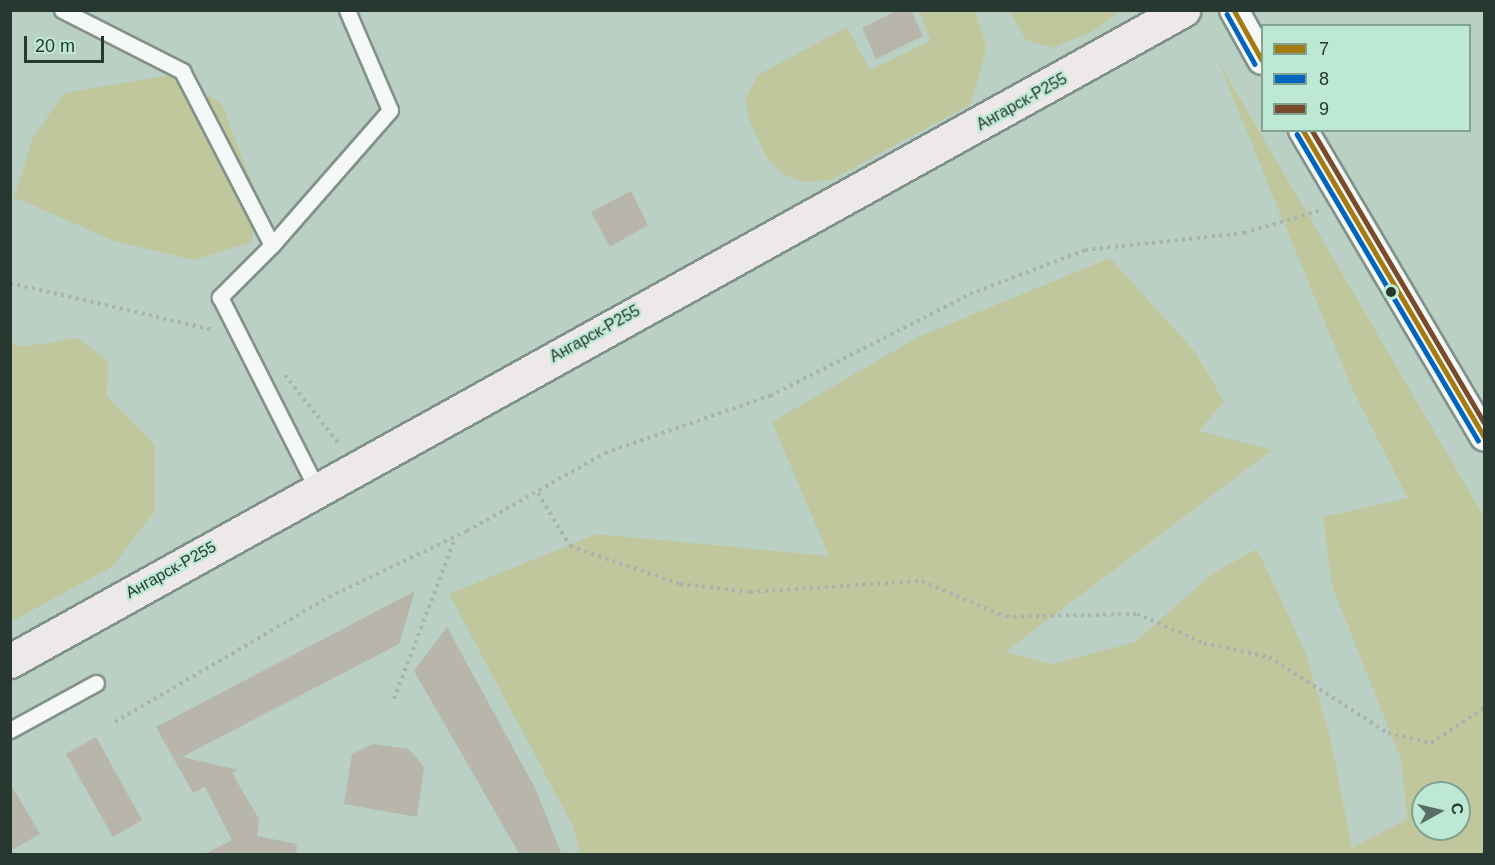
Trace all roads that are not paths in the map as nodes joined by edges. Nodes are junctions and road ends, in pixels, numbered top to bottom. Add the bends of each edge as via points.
1 (62, 10) edge
2 (346, 10) edge
3 (1183, 10) edge
4 (1234, 10) edge
5 (1261, 57) edge
6 (1304, 132) edge
7 (272, 245) junction
8 (1485, 435) edge
9 (317, 489) junction
10 (10, 662) edge
11 (96, 683) dead end
12 (10, 730) edge

1 - 7 lane via 182,71
2 - 7 lane via 390,110
3 - 9 main road, Ангарск-Р255
4 - 5 street
6 - 8 street
7 - 9 lane via 220,297
9 - 10 main road, Ангарск-Р255
11 - 12 lane

